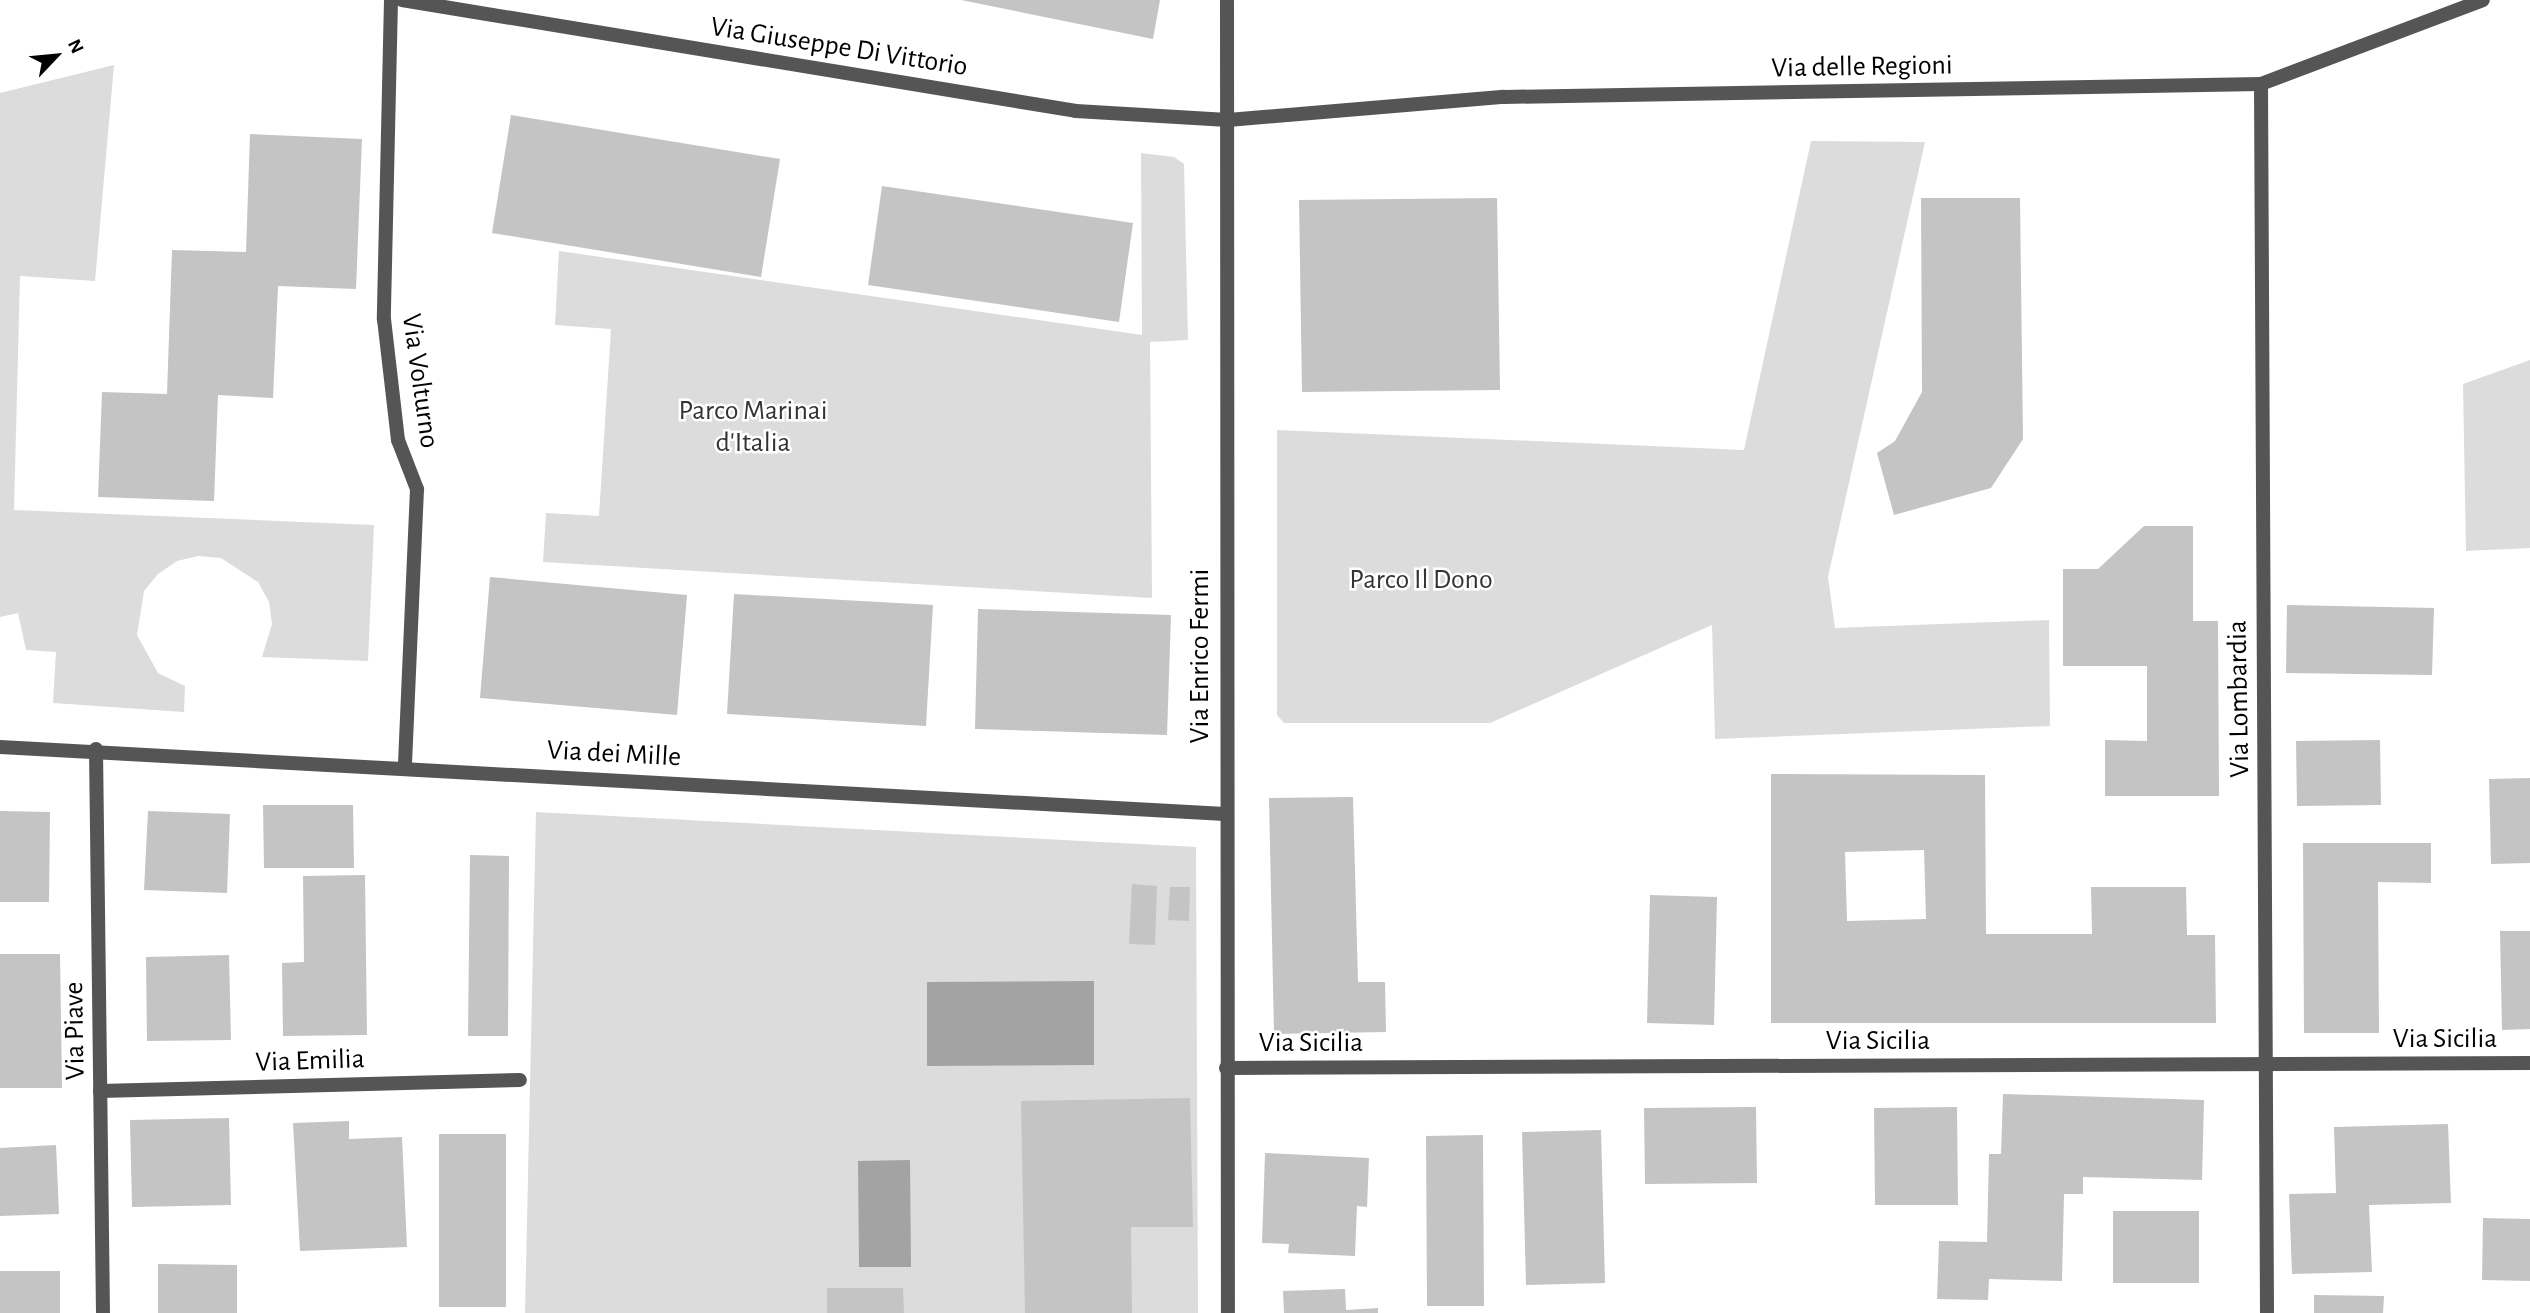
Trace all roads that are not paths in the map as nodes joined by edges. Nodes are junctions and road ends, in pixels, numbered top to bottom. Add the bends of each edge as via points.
1 (391, 0) edge
2 (402, 0) edge
3 (1227, 0) edge
4 (2483, 0) edge
5 (2261, 84) junction
6 (1228, 120) junction
7 (0, 747) edge
8 (96, 749) junction
9 (405, 766) junction
10 (1225, 814) junction
11 (2530, 1063) edge
12 (2267, 1064) junction
13 (1226, 1068) junction
14 (520, 1080) dead end
15 (100, 1091) junction
16 (103, 1313) edge
17 (1228, 1313) edge
18 (2267, 1313) edge

1 - 9 street, Via Volturno via 384,318 398,440 417,489
2 - 6 street, Via Giuseppe Di Vittorio via 1076,111
3 - 6 street, Via Enrico Fermi
4 - 5 street, Via delle Regioni
5 - 6 street, Via delle Regioni via 1504,97
5 - 12 street, Via Lombardia
6 - 10 street, Via Enrico Fermi
7 - 8 street, Via dei Mille
8 - 9 street, Via dei Mille
8 - 15 street, Via Piave
9 - 10 street, Via dei Mille
10 - 13 street, Via Enrico Fermi
11 - 12 street, Via Sicilia
12 - 13 street, Via Sicilia
12 - 18 street, Via Lombardia
13 - 17 street, Via Enrico Fermi
14 - 15 street, Via Emilia
15 - 16 street, Via Piave

